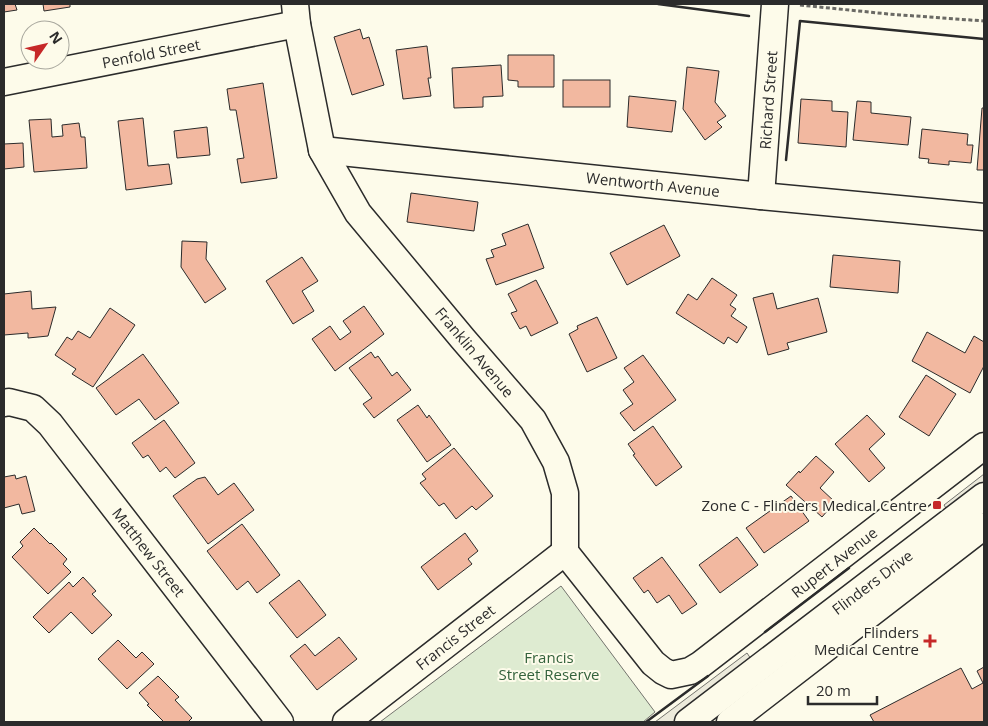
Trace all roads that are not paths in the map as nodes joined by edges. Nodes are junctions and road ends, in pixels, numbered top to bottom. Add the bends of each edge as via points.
1 (787, 4) edge
2 (296, 14) edge
3 (4, 82) edge
4 (322, 150) junction
5 (761, 196) junction
6 (984, 217) edge
7 (4, 403) edge
8 (984, 446) edge
9 (984, 496) edge
10 (984, 526) edge
11 (564, 552) junction
12 (779, 668) junction
13 (280, 722) edge
14 (346, 722) edge
15 (688, 722) edge
16 (730, 722) edge

1 - 5 street, Richard Street
2 - 3 street, Penfold Street
2 - 4 street, Franklin Avenue
4 - 5 street, Wentworth Avenue
4 - 11 street, Franklin Avenue via 358,213 533,420 556,462 565,493
5 - 6 street, Wentworth Avenue
7 - 13 street, Matthew Street via 33,408 50,424
8 - 11 street, Rupert Avenue via 700,666 682,674 671,675 653,663
9 - 12 street, Flinders Drive
10 - 12 street, Flinders Drive
11 - 14 street, Francis Street
12 - 15 street, Flinders Drive
12 - 16 street, Flinders Drive

